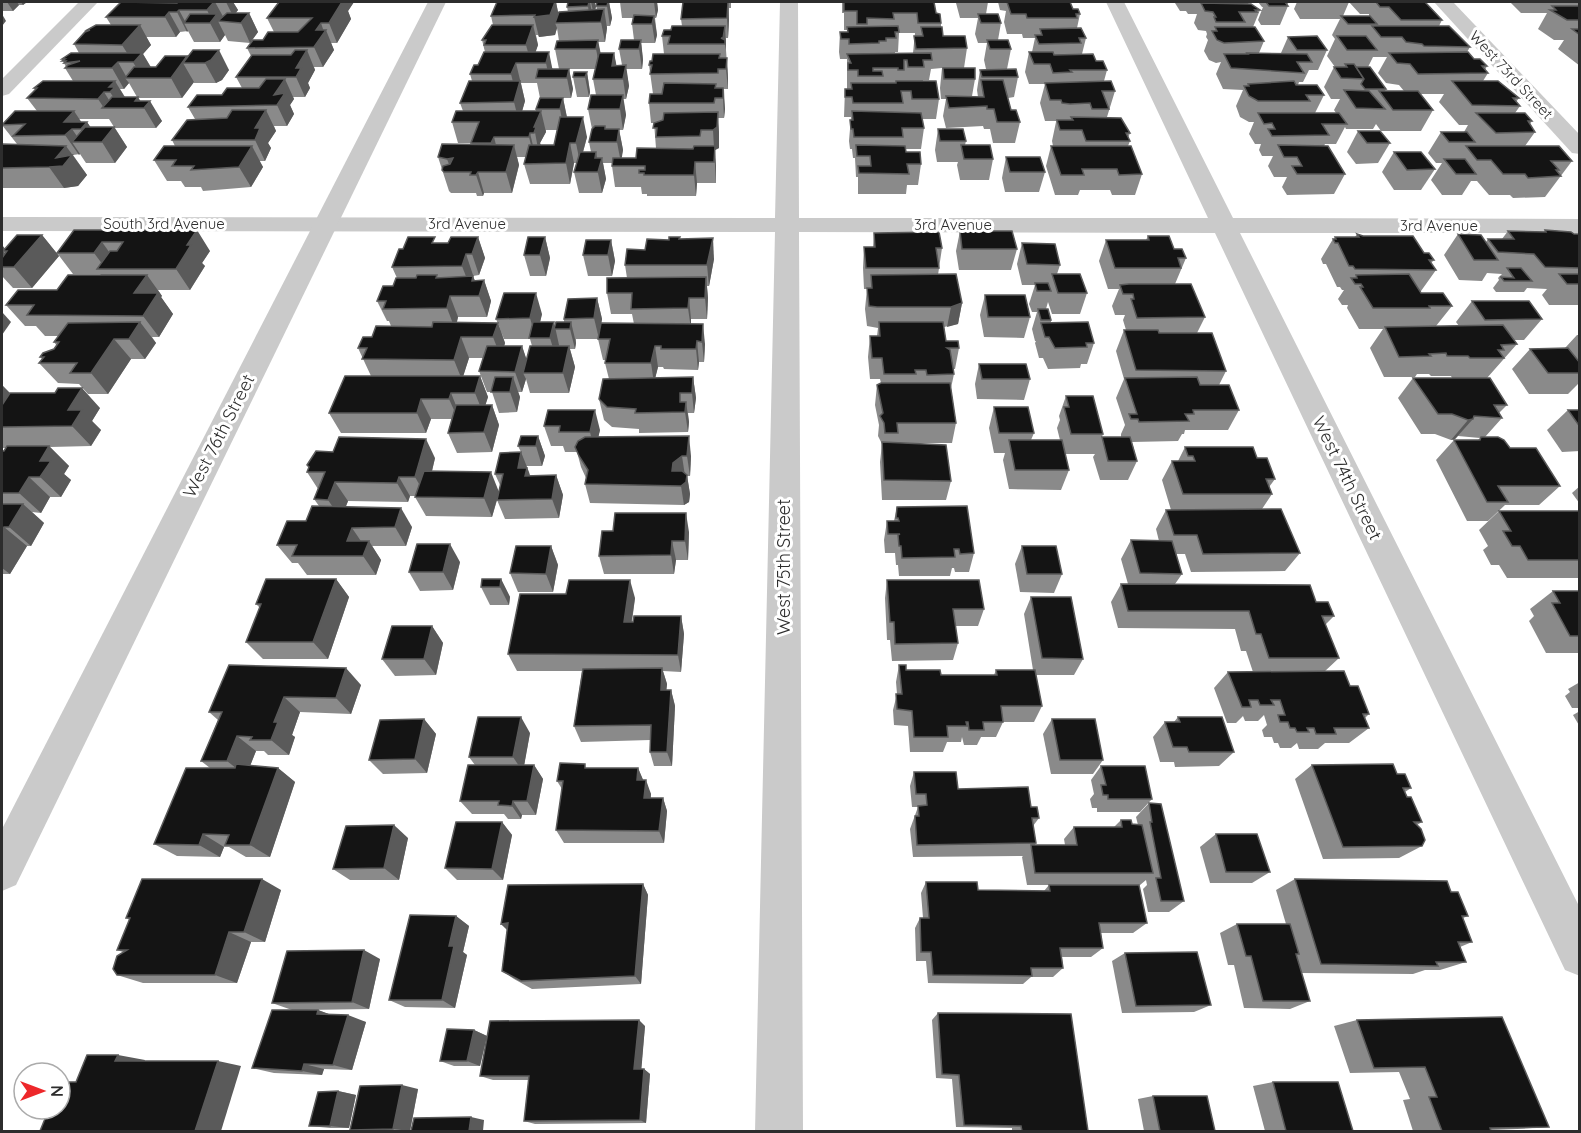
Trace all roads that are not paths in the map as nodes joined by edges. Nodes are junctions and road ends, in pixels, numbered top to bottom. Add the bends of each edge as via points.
1 (89, 2) edge
2 (437, 2) edge
3 (789, 2) edge
4 (1115, 2) edge
5 (1443, 2) edge
6 (2, 90) edge
7 (1580, 148) edge
8 (2, 224) edge
9 (326, 224) junction
10 (787, 225) junction
11 (1224, 226) junction
12 (1580, 226) edge
13 (2, 871) edge
14 (1580, 955) edge
15 (779, 1131) edge

1 - 6 street
2 - 9 street, West 76th Street
3 - 10 street, West 75th Street
4 - 11 street, West 74th Street
5 - 7 street, West 73rd Street
8 - 9 street, South 3rd Avenue
9 - 10 street, 3rd Avenue
9 - 13 street, West 76th Street
10 - 11 street, 3rd Avenue
10 - 15 street, West 75th Street
11 - 12 street, 3rd Avenue
11 - 14 street, West 74th Street

